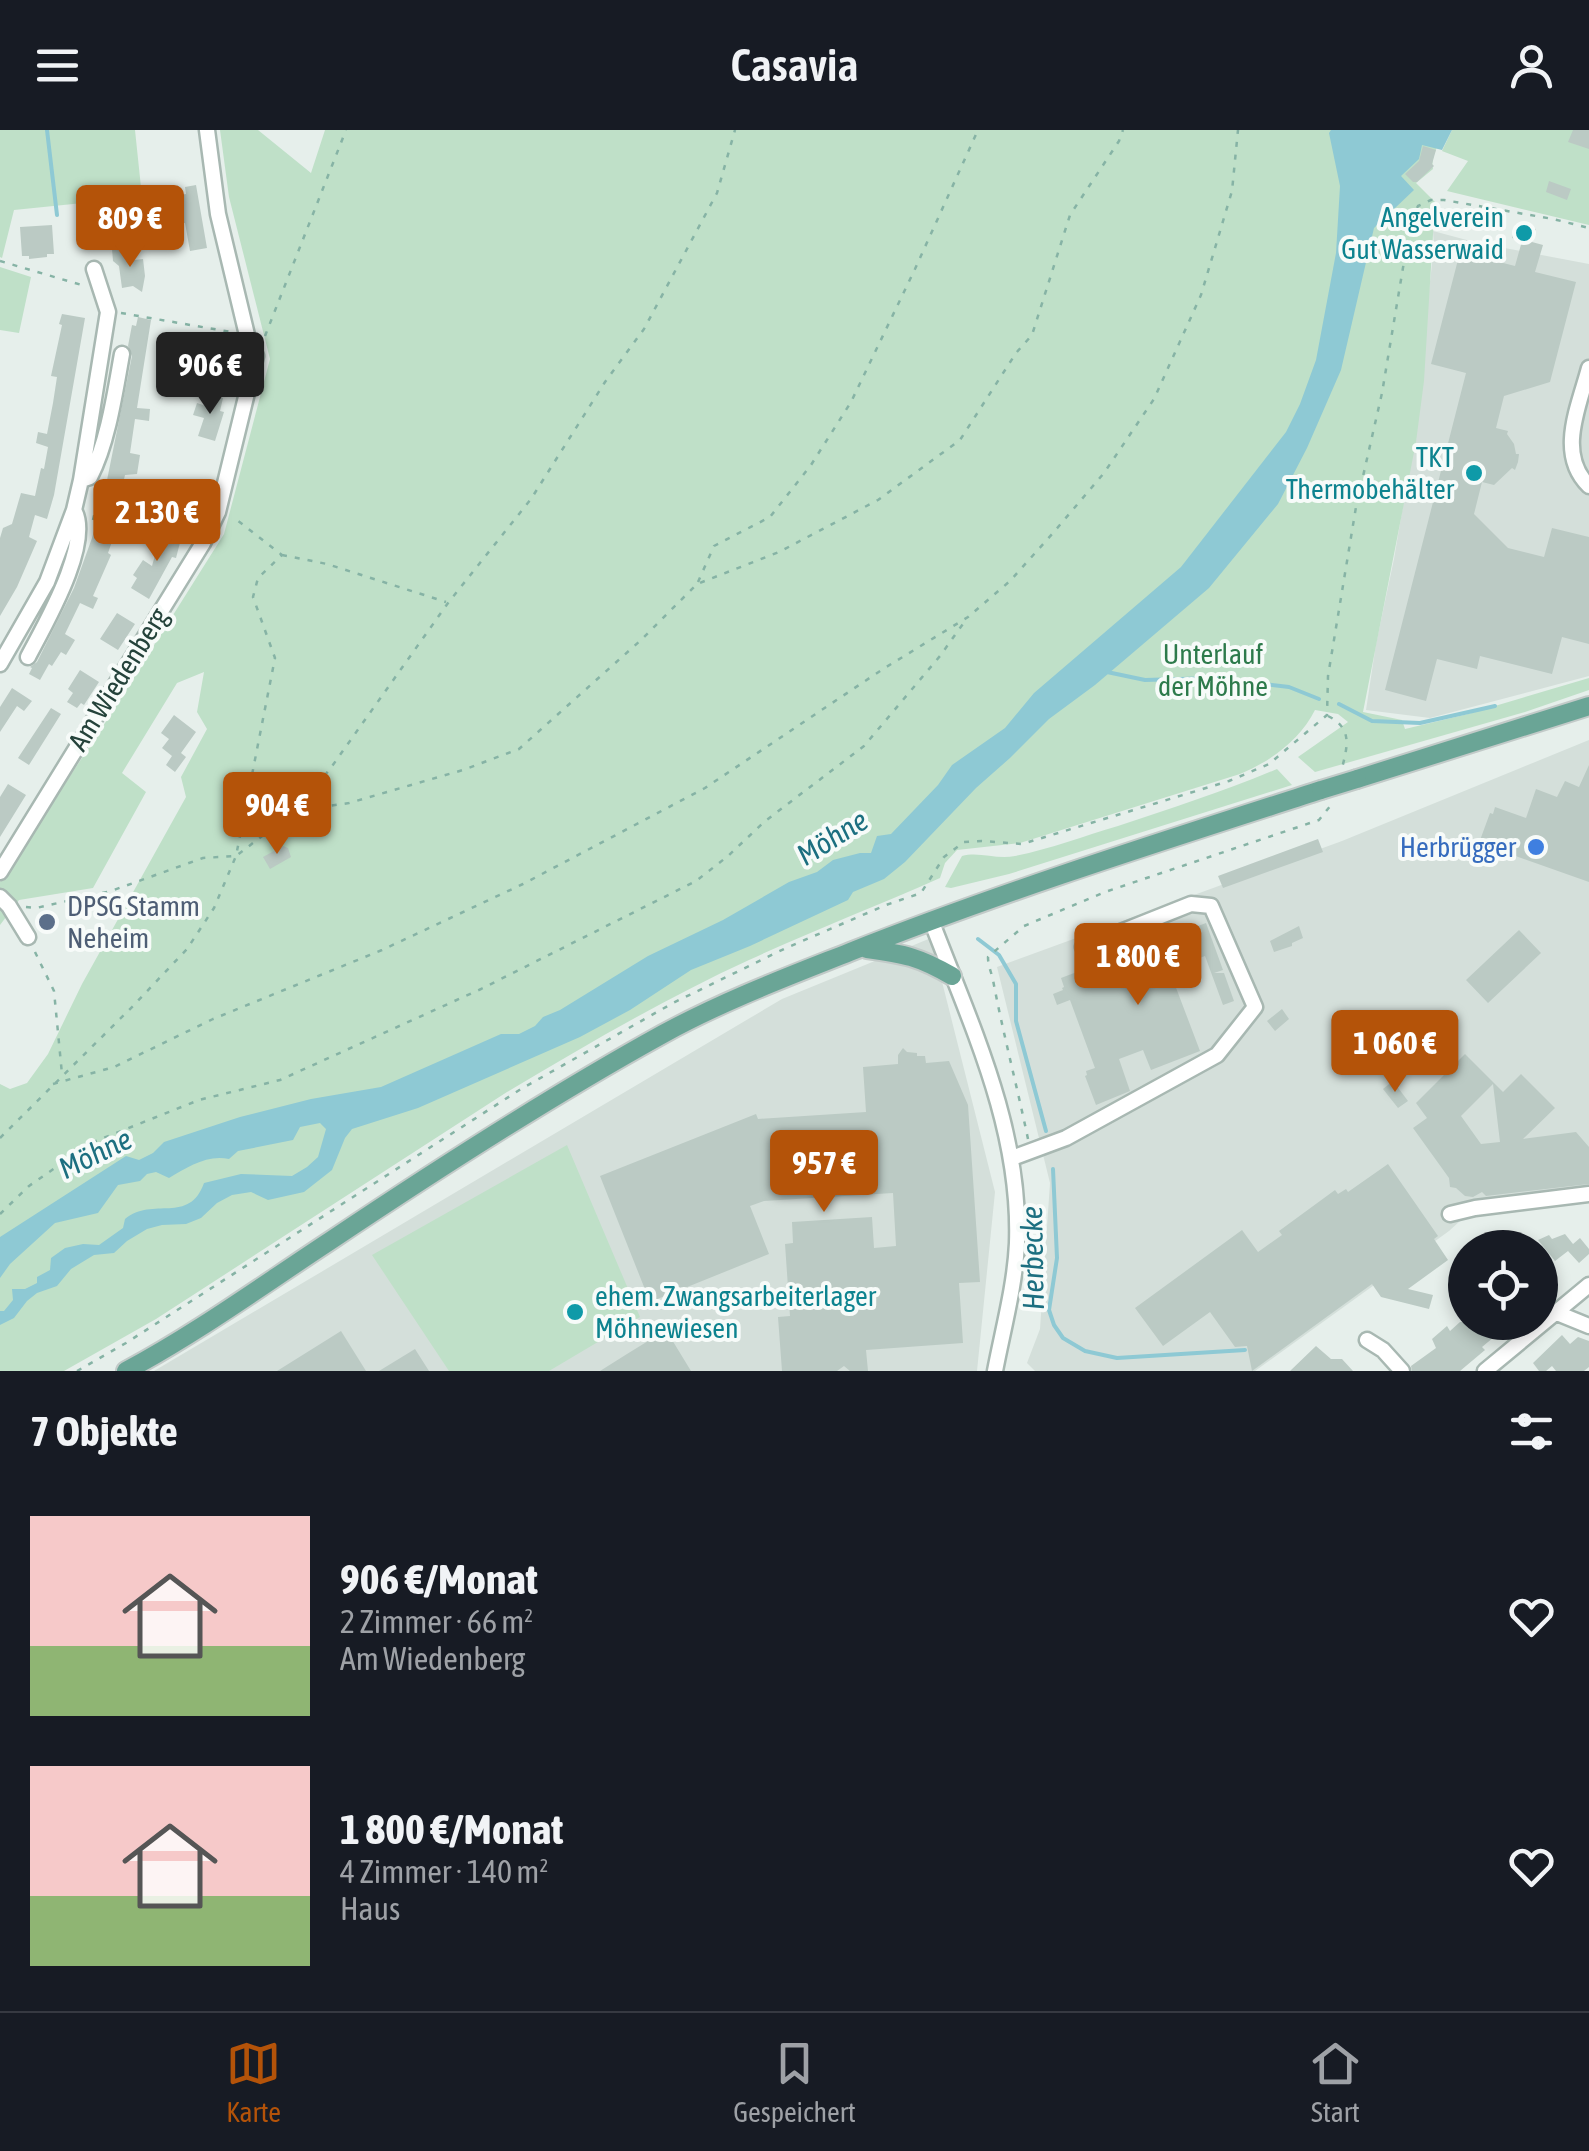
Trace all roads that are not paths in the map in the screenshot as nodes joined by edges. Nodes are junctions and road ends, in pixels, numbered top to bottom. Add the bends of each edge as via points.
1 (207, 130) edge
2 (94, 269) dead end
3 (122, 354) dead end
4 (1589, 368) edge
5 (82, 480) junction
6 (1589, 486) edge
7 (74, 510) junction
8 (28, 656) dead end
9 (0, 664) edge
10 (1589, 706) edge
11 (0, 872) edge
12 (5, 901) edge
13 (931, 920) junction
14 (28, 937) road end
15 (1083, 947) dead end
16 (861, 948) junction
17 (952, 976) junction
18 (1012, 1158) junction
19 (1589, 1194) edge
20 (1450, 1214) dead end
21 (1589, 1285) edge
22 (1558, 1313) edge
23 (1558, 1314) edge
24 (1589, 1326) edge
25 (1367, 1340) dead end
26 (1524, 1340) edge
27 (126, 1371) edge
28 (995, 1371) edge
29 (1402, 1371) edge
30 (1485, 1371) edge

1 - 11 street, Am Wiedenberg via 218,214 256,356 218,512
2 - 5 street via 108,312
3 - 5 street via 112,414 95,467
4 - 6 street via 1571,455
5 - 7 street
7 - 8 street via 79,528 68,581
7 - 9 street via 47,582
10 - 13 main road, bridge via 1348,777 1326,798 1097,862
12 - 14 street
13 - 16 main road
13 - 17 street
15 - 18 street via 1190,904 1211,906 1254,1007 1217,1055 1066,1138
16 - 17 main road via 924,960
16 - 27 main road via 664,1033 511,1123
17 - 18 street
18 - 28 street via 1017,1244
19 - 20 street
21 - 22 street
23 - 24 street
25 - 29 street
26 - 30 street

